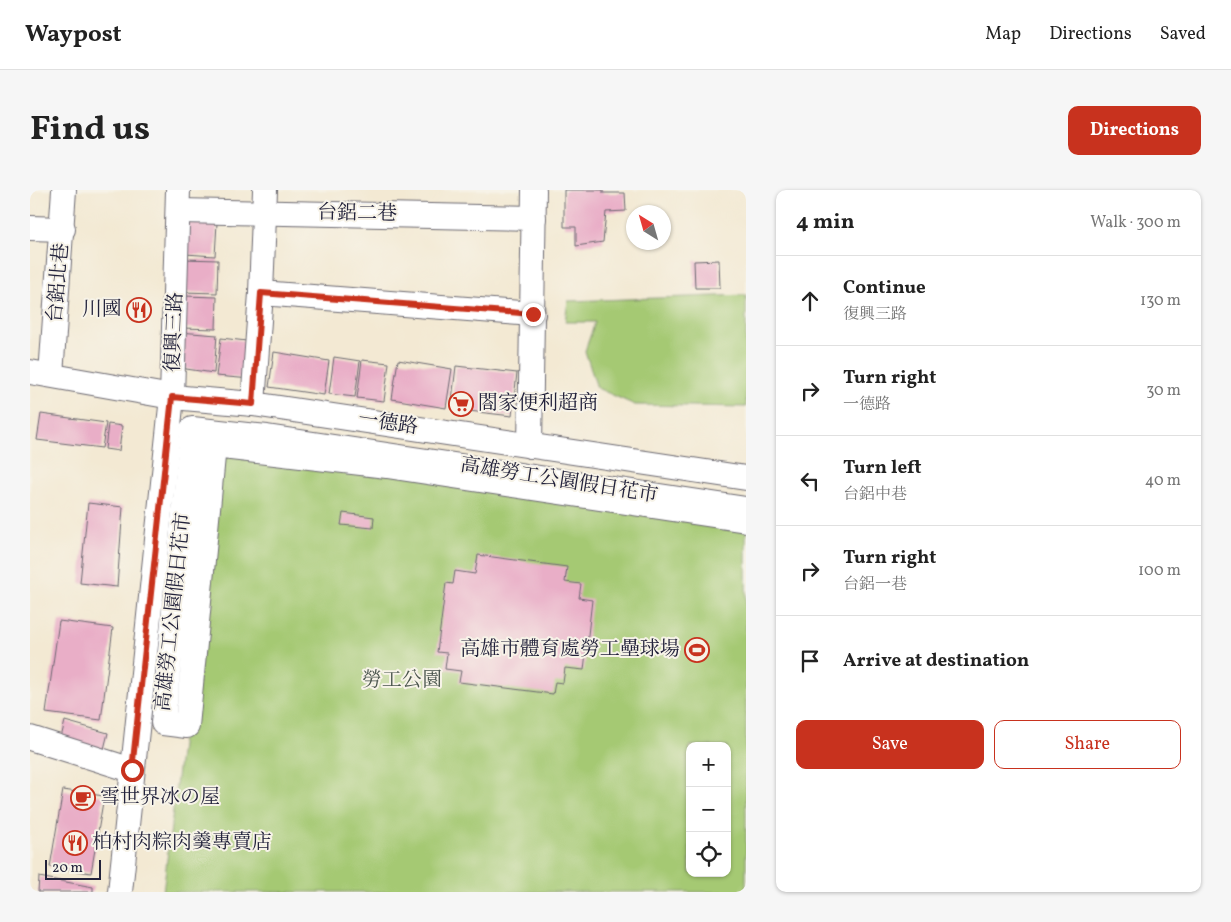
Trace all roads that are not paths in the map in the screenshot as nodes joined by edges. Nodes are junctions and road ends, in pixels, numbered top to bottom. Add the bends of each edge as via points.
1 (64, 190) edge
2 (534, 190) edge
3 (179, 200) edge
4 (265, 201) edge
5 (534, 218) junction
6 (30, 228) edge
7 (63, 229) junction
8 (261, 293) junction
9 (533, 314) junction
10 (41, 374) edge
11 (172, 397) junction
12 (253, 404) junction
13 (530, 446) junction
14 (746, 478) edge
15 (746, 509) edge
16 (746, 520) edge
17 (30, 738) edge
18 (132, 770) junction
19 (120, 892) edge

1 - 7 street, 台鋁北巷
2 - 5 street
3 - 4 street, 台鋁二巷
3 - 11 street, 復興三路
4 - 5 street, 台鋁二巷
4 - 8 street
5 - 9 street
6 - 7 street
7 - 10 street, 台鋁北巷
8 - 9 street
8 - 12 street
9 - 13 street
10 - 11 street, 一德路
11 - 12 street, 一德路
11 - 18 street, 復興三路
12 - 13 street, 一德路
13 - 14 street, 一德路
15 - 16 street, 高雄勞工公園假日花市 via 192,428 163,723 187,726 214,446 387,466
17 - 18 street
18 - 19 street, 復興三路

